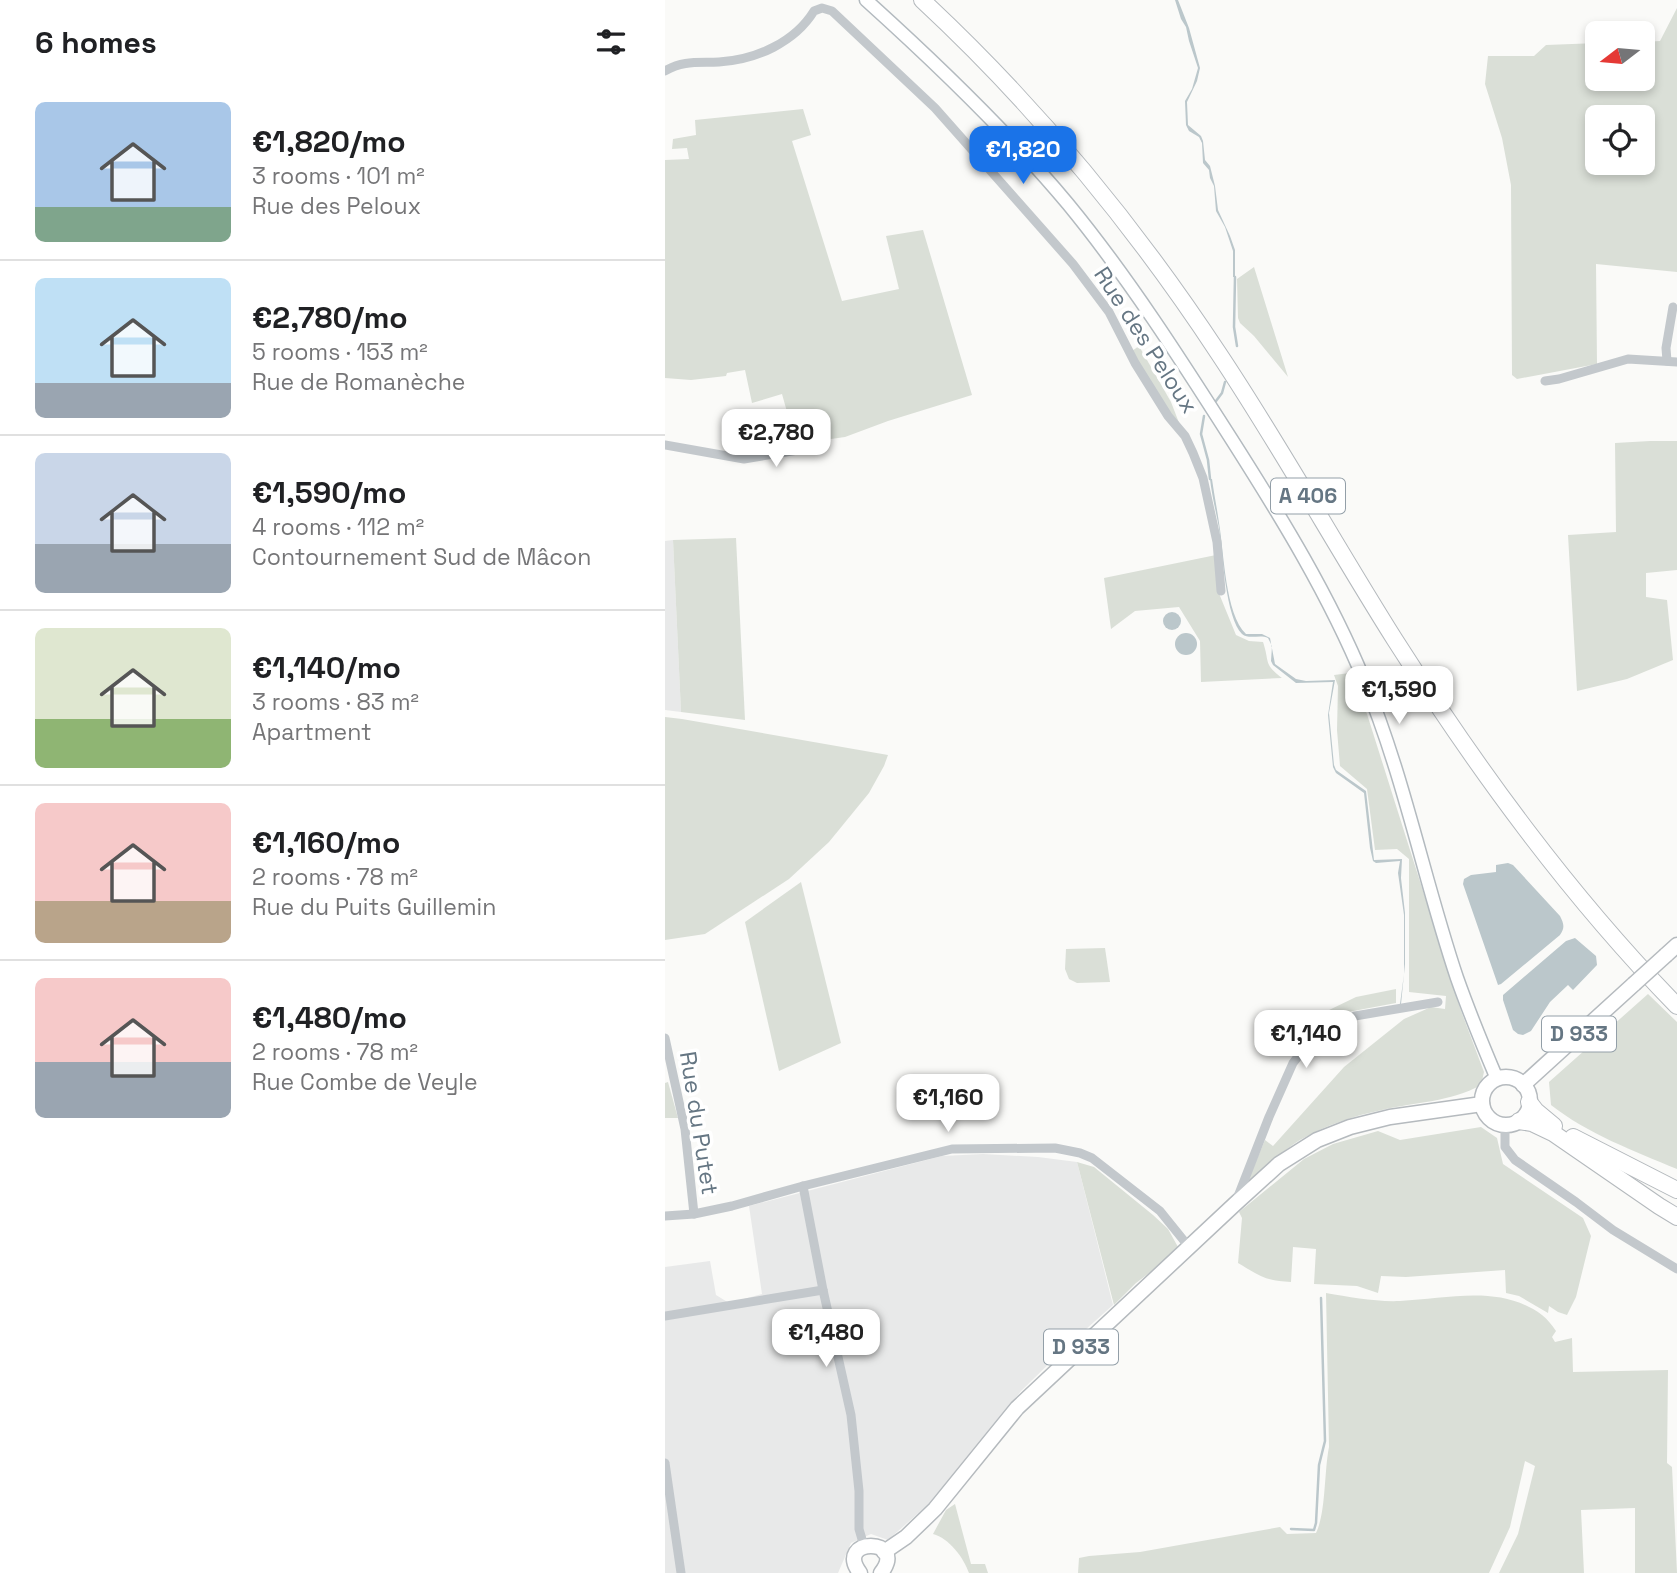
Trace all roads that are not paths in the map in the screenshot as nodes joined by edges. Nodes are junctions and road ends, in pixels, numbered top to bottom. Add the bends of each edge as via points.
1 (866, 0) edge
2 (922, 0) edge
3 (938, 0) edge
4 (665, 71) edge
5 (1673, 307) dead end
6 (1672, 361) edge
7 (1545, 381) dead end
8 (665, 445) edge
9 (816, 447) dead end
10 (1221, 590) dead end
11 (1672, 950) edge
12 (1677, 990) edge
13 (1438, 1002) dead end
14 (1677, 1006) edge
15 (665, 1038) edge
16 (1497, 1079) junction
17 (1523, 1085) junction
18 (1529, 1102) junction
19 (1482, 1104) junction
20 (1512, 1123) junction
21 (803, 1186) junction
22 (1677, 1190) edge
23 (1235, 1204) junction
24 (694, 1214) junction
25 (665, 1216) edge
26 (1677, 1217) edge
27 (1189, 1247) junction
28 (1677, 1269) edge
29 (823, 1290) junction
30 (665, 1316) edge
31 (665, 1463) edge
32 (864, 1546) junction
33 (884, 1552) junction
34 (858, 1572) edge
35 (681, 1573) edge
36 (881, 1573) edge

1 - 16 main road via 956,84 1067,203 1163,334 1283,520 1364,679 1457,977
2 - 14 highway, A 406 via 1026,105 1145,249 1219,354 1393,637 1468,749 1572,887
3 - 12 highway, A 406 via 1060,128 1151,240 1222,340 1404,635 1484,755 1562,859
4 - 10 street, Rue des Peloux via 677,64 733,60 771,48 822,8 832,11 875,51 935,108 1073,264 1109,312 1135,363 1193,453 1217,542
5 - 6 street via 1666,348
6 - 7 street via 1628,359
8 - 9 street via 744,459
11 - 17 main road, D 933, bridge
13 - 23 street via 1355,1016 1314,1036 1293,1063
15 - 24 street, Rue du Putet via 685,1129
16 - 17 main road via 1511,1078
16 - 19 main road via 1484,1092
17 - 18 main road
18 - 20 main road via 1525,1115
18 - 22 highway via 1557,1128
19 - 20 main road via 1490,1119
19 - 23 main road, D 933 via 1390,1117 1329,1134 1279,1164
20 - 26 highway via 1532,1123 1553,1133
20 - 28 street via 1505,1147 1514,1160
21 - 24 street
21 - 27 street via 942,1150 1055,1148 1092,1158 1160,1211
21 - 29 street
23 - 27 main road, D 933
24 - 25 street
27 - 33 main road, D 933 via 1017,1408 936,1509
29 - 30 street
29 - 32 street via 851,1415
31 - 35 street
32 - 33 main road via 875,1545
32 - 34 main road via 856,1554
33 - 36 main road via 887,1562

